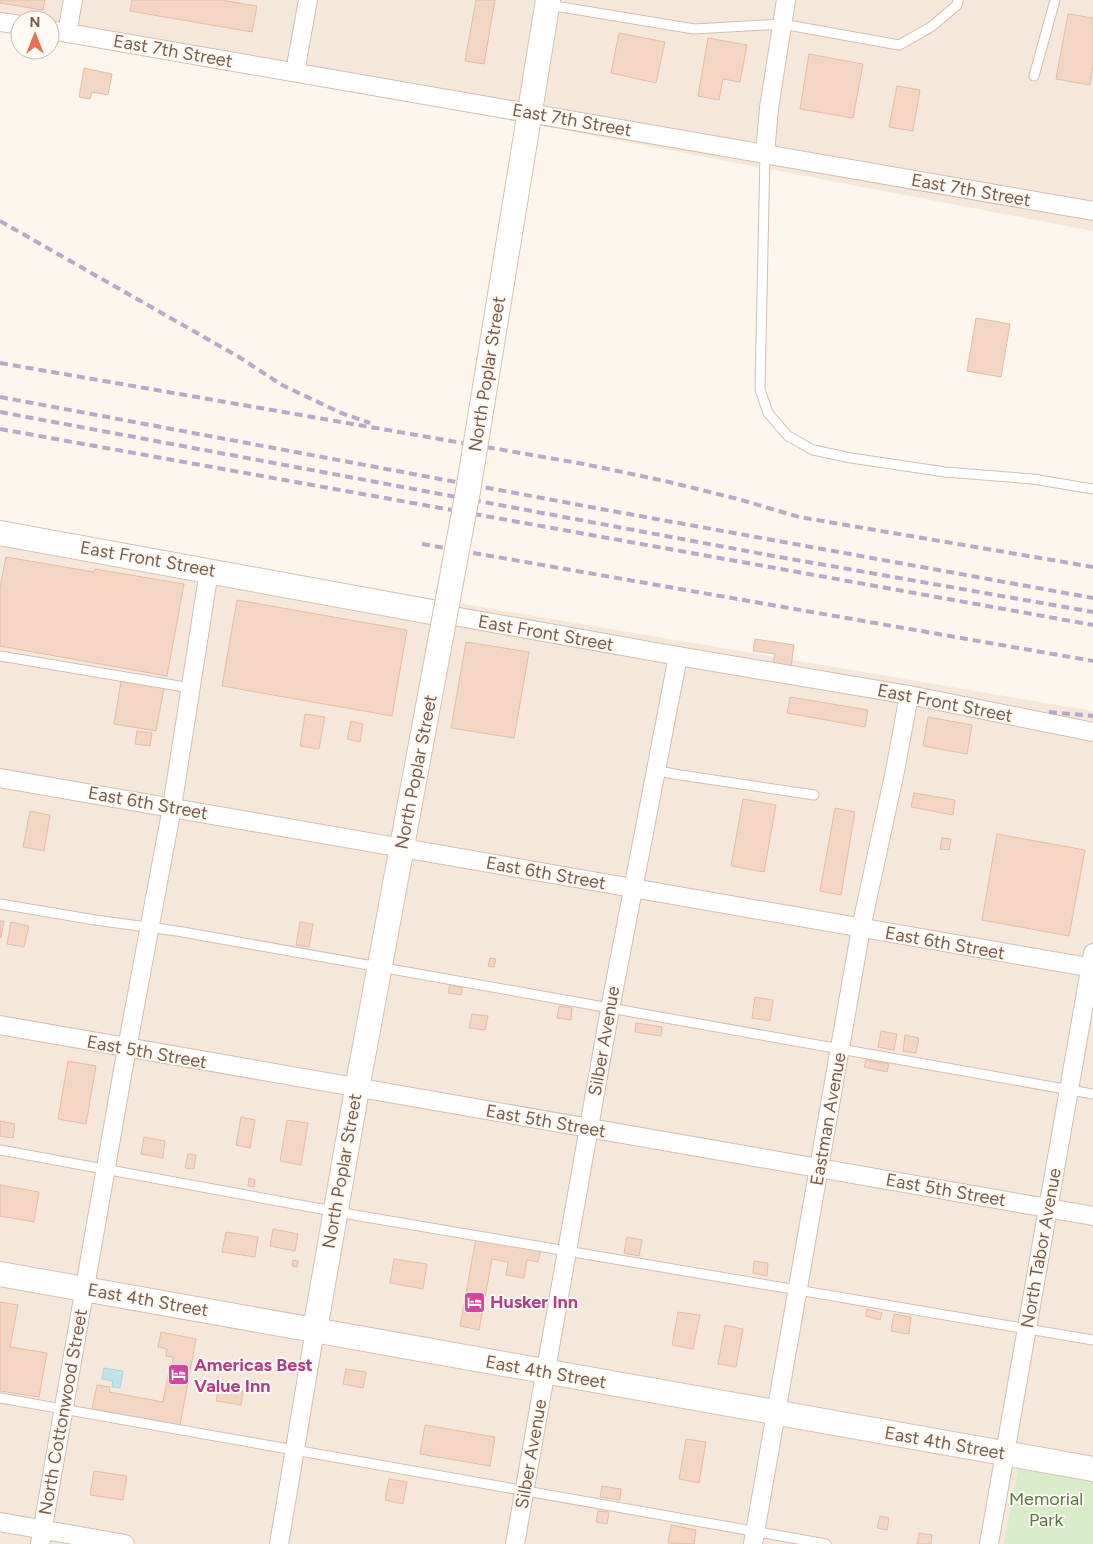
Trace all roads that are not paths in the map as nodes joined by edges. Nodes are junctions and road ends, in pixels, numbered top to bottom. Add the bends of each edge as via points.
1 (73, 0) edge
2 (308, 0) edge
3 (786, 0) edge
4 (958, 0) edge
5 (1055, 0) edge
6 (547, 3) edge
7 (782, 24) junction
8 (60, 28) edge
9 (60, 32) edge
10 (295, 72) junction
11 (1034, 76) dead end
12 (530, 113) junction
13 (766, 154) junction
14 (1093, 211) edge
15 (1093, 489) edge
16 (0, 533) edge
17 (209, 570) junction
18 (448, 615) joint
19 (0, 656) edge
20 (678, 656) junction
21 (190, 688) junction
22 (909, 695) junction
23 (1093, 732) edge
24 (655, 770) junction
25 (0, 778) edge
26 (814, 795) dead end
27 (172, 806) junction
28 (402, 847) junction
29 (632, 888) junction
30 (0, 904) edge
31 (149, 928) junction
32 (861, 928) junction
33 (1092, 963) edge
34 (378, 968) junction
35 (610, 1009) junction
36 (0, 1025) edge
37 (127, 1048) junction
38 (841, 1050) junction
39 (357, 1088) junction
40 (1068, 1090) junction
41 (1093, 1094) edge
42 (588, 1129) junction
43 (0, 1150) edge
44 (819, 1167) junction
45 (106, 1168) junction
46 (1048, 1208) junction
47 (335, 1211) junction
48 (1093, 1216) edge
49 (567, 1252) junction
50 (0, 1274) edge
51 (85, 1289) junction
52 (798, 1291) junction
53 (1027, 1329) junction
54 (315, 1330) junction
55 (1093, 1340) edge
56 (545, 1372) junction
57 (0, 1398) edge
58 (63, 1409) junction
59 (776, 1413) junction
60 (294, 1449) junction
61 (1006, 1453) junction
62 (1093, 1469) edge
63 (524, 1490) junction
64 (0, 1522) edge
65 (41, 1537) edge
66 (754, 1538) edge
67 (124, 1544) edge
68 (278, 1544) edge
69 (515, 1544) edge
70 (826, 1544) edge
71 (989, 1544) edge

1 - 8 street
2 - 10 street
3 - 7 street
4 - 7 lane via 957,5 931,27 899,45
5 - 11 lane
6 - 7 lane via 694,29
6 - 12 main road, North Poplar Street
7 - 13 street via 769,108
9 - 10 street, East 7th Street
10 - 12 street, East 7th Street
12 - 13 street, East 7th Street
12 - 28 main road, North Poplar Street, bridge via 468,490
13 - 14 street, East 7th Street
13 - 15 lane via 760,389 768,413 788,436 813,450 851,458
16 - 17 main road, East Front Street
17 - 18 main road, East Front Street
17 - 21 street, North Cottonwood Street
18 - 20 street, East Front Street
19 - 21 lane
20 - 22 street, East Front Street
20 - 24 street, Silber Avenue
21 - 27 street, North Cottonwood Street
22 - 23 street, East Front Street
22 - 32 street, Eastman Avenue
24 - 26 lane
24 - 29 street, Silber Avenue
25 - 27 street, East 6th Street
27 - 28 street, East 6th Street
27 - 31 street, North Cottonwood Street
28 - 29 street, East 6th Street
28 - 34 main road, North Poplar Street
29 - 32 street, East 6th Street
29 - 35 street, Silber Avenue
30 - 31 lane
31 - 34 lane
31 - 37 street, North Cottonwood Street
32 - 33 street, East 6th Street
32 - 38 street, Eastman Avenue
33 - 40 street, North Tabor Avenue
34 - 35 lane
34 - 39 main road, North Poplar Street
35 - 38 lane
35 - 42 street, Silber Avenue
36 - 37 street, East 5th Street
37 - 39 street, East 5th Street
37 - 45 street, North Cottonwood Street
38 - 40 lane
38 - 44 street, Eastman Avenue
39 - 42 street, East 5th Street
39 - 47 main road, North Poplar Street
40 - 41 lane
40 - 46 street, North Tabor Avenue
42 - 44 street, East 5th Street
42 - 49 street, Silber Avenue
43 - 45 lane
44 - 46 street, East 5th Street
44 - 52 street, Eastman Avenue
45 - 47 lane
45 - 51 street, North Cottonwood Street
46 - 48 street, East 5th Street
46 - 53 street, North Tabor Avenue
47 - 49 lane
47 - 54 main road, North Poplar Street
49 - 52 lane
49 - 56 street, Silber Avenue
50 - 51 main road, East 4th Street
51 - 54 main road, East 4th Street
51 - 58 street, North Cottonwood Street
52 - 53 lane
52 - 59 street, Eastman Avenue
53 - 55 lane
53 - 61 street, North Tabor Avenue
54 - 56 main road, East 4th Street
54 - 60 street, North Poplar Street
56 - 59 main road, East 4th Street
56 - 63 street, Silber Avenue
57 - 58 lane
58 - 60 lane
58 - 65 street, North Cottonwood Street
59 - 61 main road, East 4th Street
59 - 66 street, Eastman Avenue
60 - 63 lane
60 - 68 street, North Poplar Street
61 - 62 main road, East 4th Street
61 - 71 street, North Tabor Avenue
63 - 66 lane
63 - 69 street, Silber Avenue
64 - 65 street
65 - 67 street
66 - 70 lane

